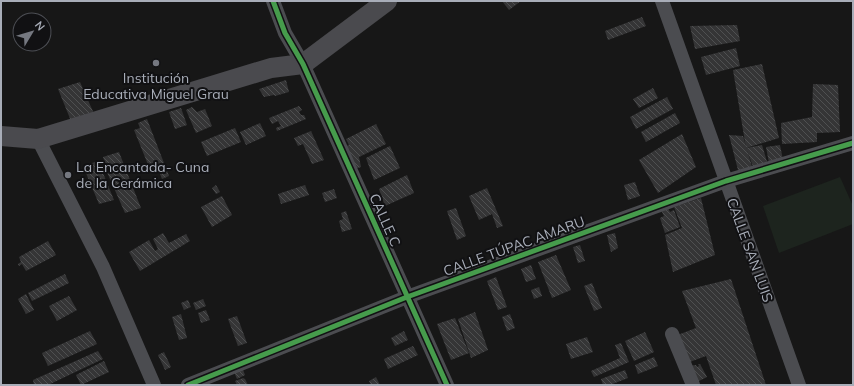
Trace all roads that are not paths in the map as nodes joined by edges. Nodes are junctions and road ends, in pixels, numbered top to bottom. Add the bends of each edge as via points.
1 (273, 1) edge
2 (387, 1) edge
3 (662, 1) edge
4 (303, 64) junction
5 (1, 136) edge
6 (38, 139) junction
7 (853, 143) edge
8 (726, 181) junction
9 (407, 298) junction
10 (672, 334) dead end
11 (154, 385) edge
12 (188, 385) edge
13 (447, 385) edge
14 (693, 385) edge
15 (799, 385) edge

1 - 4 street, CALLE C via 285,33
2 - 4 main road
3 - 8 street, CALLE SAN LUIS
4 - 6 main road via 271,68
4 - 9 street, CALLE C
5 - 6 main road
6 - 11 street via 103,267
7 - 8 street, CALLE TÚPAC AMARU
8 - 9 street, CALLE TÚPAC AMARU
8 - 15 street, CALLE SAN LUIS
9 - 12 street, CALLE TÚPAC AMARU
9 - 13 street, CALLE C
10 - 14 street

